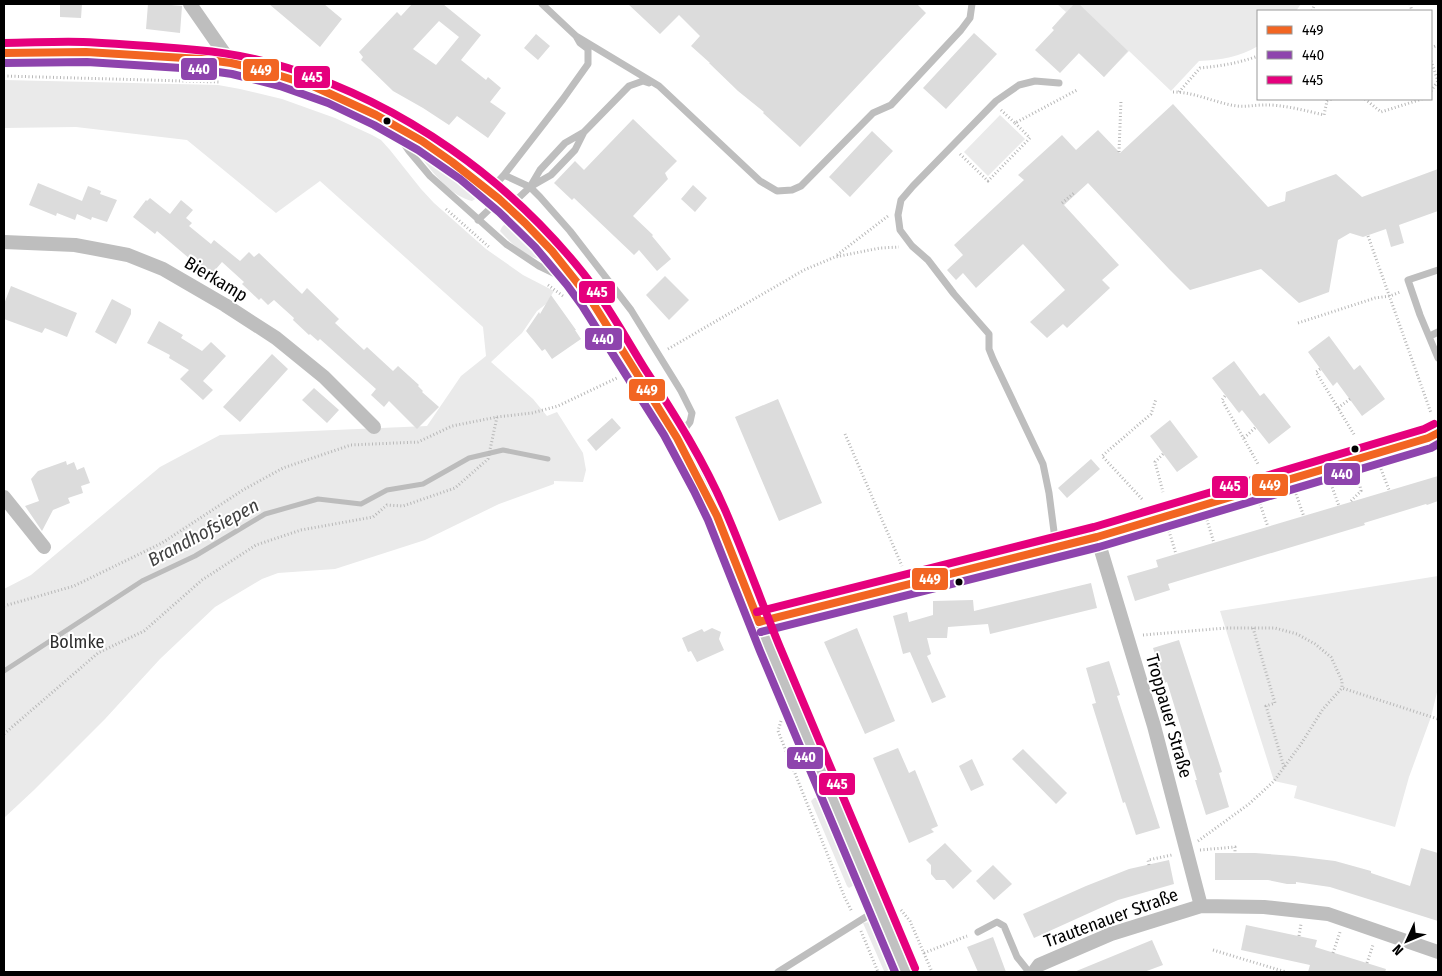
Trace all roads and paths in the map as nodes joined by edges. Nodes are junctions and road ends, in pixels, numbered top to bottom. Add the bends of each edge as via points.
1 (190, 4) edge
2 (542, 4) edge
3 (972, 4) edge
4 (576, 36) junction
5 (4, 52) edge
6 (1257, 56) edge
7 (1432, 64) edge
8 (228, 73) junction
9 (4, 76) edge
10 (1438, 81) edge
11 (1058, 83) dead end
12 (659, 86) junction
13 (1077, 90) dead end
14 (1173, 92) dead end
15 (1179, 92) junction
16 (1121, 100) dead end
17 (1328, 100) edge
18 (1366, 100) edge
19 (1419, 100) edge
20 (376, 115) junction
21 (996, 116) dead end
22 (1015, 123) junction
23 (584, 132) junction
24 (1119, 152) dead end
25 (959, 153) dead end
26 (504, 175) junction
27 (530, 187) junction
28 (1074, 193) dead end
29 (499, 199) junction
30 (1062, 203) dead end
31 (900, 206) junction
32 (478, 220) junction
33 (1368, 236) dead end
34 (4, 242) edge
35 (912, 246) junction
36 (835, 257) junction
37 (1438, 270) edge
38 (576, 281) junction
39 (1390, 296) junction
40 (1298, 323) dead end
41 (1438, 332) edge
42 (1430, 336) junction
43 (659, 354) junction
44 (1438, 358) edge
45 (1320, 369) dead end
46 (620, 376) dead end
47 (1225, 396) dead end
48 (1156, 399) dead end
49 (1350, 399) dead end
50 (1338, 408) junction
51 (1431, 413) dead end
52 (497, 417) junction
53 (374, 427) dead end
54 (1256, 427) dead end
55 (1438, 433) edge
56 (844, 434) dead end
57 (1355, 436) dead end
58 (677, 438) junction
59 (1244, 438) junction
60 (1163, 454) dead end
61 (1258, 464) dead end
62 (1381, 469) dead end
63 (1358, 476) dead end
64 (1331, 484) dead end
65 (1389, 490) dead end
66 (1163, 492) dead end
67 (1296, 494) dead end
68 (4, 497) edge
69 (1142, 499) dead end
70 (1351, 501) dead end
71 (1260, 504) dead end
72 (1339, 506) dead end
73 (1304, 516) dead end
74 (1207, 520) dead end
75 (1268, 527) dead end
76 (1169, 531) dead end
77 (1097, 537) junction
78 (1214, 543) dead end
79 (44, 547) dead end
80 (1056, 547) junction
81 (1176, 554) dead end
82 (902, 566) dead end
83 (4, 606) edge
84 (759, 622) junction
85 (1253, 628) junction
86 (1135, 636) dead end
87 (1342, 688) junction
88 (1438, 719) edge
89 (778, 731) dead end
90 (4, 734) edge
91 (1284, 767) junction
92 (1191, 848) junction
93 (1235, 853) dead end
94 (1149, 865) dead end
95 (1201, 906) junction
96 (880, 908) junction
97 (910, 921) dead end
98 (857, 922) junction
99 (1341, 929) dead end
100 (978, 932) joint
101 (1213, 950) dead end
102 (1438, 952) edge
103 (924, 953) junction
104 (1333, 953) dead end
105 (778, 972) edge
106 (878, 972) edge
107 (906, 972) edge
108 (932, 972) edge
109 (1029, 972) edge
110 (1034, 972) edge
111 (1286, 972) edge

1 - 8 street
2 - 4 lane
3 - 12 lane via 970,18 961,30 891,105 872,113 801,186 792,190 776,191 760,181
4 - 12 lane
4 - 26 lane via 588,49 588,64
5 - 8 main road via 86,52 201,59
6 - 15 path via 1200,68
7 - 10 path
8 - 9 path
8 - 20 main road via 258,69 313,86
11 - 31 lane via 1035,81 1018,85 996,101 913,186
12 - 23 lane via 643,81 629,86
13 - 22 path
14 - 15 path
15 - 17 path via 1237,106 1274,105 1324,115
16 - 24 path
18 - 19 path via 1381,112
20 - 29 main road via 422,141
20 - 32 lane via 396,132 430,176
21 - 22 path via 1002,110
22 - 25 path via 1030,138 988,181
23 - 27 lane via 565,143 540,170
23 - 27 lane via 575,150 551,175
26 - 27 lane
26 - 29 lane
27 - 29 lane
27 - 43 lane via 570,230 631,310
28 - 30 path
29 - 32 lane
29 - 38 main road via 552,251
31 - 35 lane via 900,230
31 - 36 path
32 - 38 lane via 539,266
33 - 39 path
34 - 53 street, Bierkamp via 75,245 128,255 163,269 276,338 324,377
35 - 36 path via 880,248
35 - 80 lane via 928,260 989,334 988,348 1044,464
36 - 43 path via 804,270
37 - 42 lane via 1408,280
38 - 58 main road
39 - 40 path
39 - 51 path
41 - 42 lane
42 - 44 lane
43 - 58 lane via 692,413 690,422
45 - 50 path via 1316,372
46 - 52 path via 558,406
47 - 59 path via 1222,400
48 - 69 path via 1151,414 1102,456
49 - 50 path
50 - 57 path
52 - 83 path via 452,426 418,442 351,445 283,468 153,547 74,586
52 - 90 path via 488,459 455,488 403,506 387,506 372,516 301,530 256,545 202,580 144,631 98,653
54 - 59 path
55 - 77 street
56 - 82 path
58 - 84 main road via 717,516
59 - 61 path
60 - 66 path via 1155,462
62 - 65 path
63 - 70 path via 1361,491
64 - 72 path
67 - 73 path
68 - 79 street
71 - 75 path
74 - 78 path
76 - 81 path
77 - 80 street
77 - 92 street, Troppauer Straße
80 - 84 street
84 - 96 main road
85 - 86 path
85 - 87 path via 1275,628 1297,634 1315,644 1331,657
85 - 91 path via 1276,703 1266,706
87 - 88 path
87 - 91 path via 1323,708
89 - 98 path
91 - 92 path via 1249,804
92 - 93 path via 1235,847
92 - 94 path via 1148,860
92 - 95 street, Troppauer Straße
95 - 102 street, Trautenauer Straße via 1264,907 1328,914
95 - 110 street, Trautenauer Straße via 1111,934 1040,965
96 - 98 lane
96 - 107 main road
97 - 103 path
98 - 105 lane
98 - 106 path
99 - 104 path
100 - 103 path
100 - 109 lane via 997,922 1004,926 1016,957
101 - 111 path
103 - 108 path

